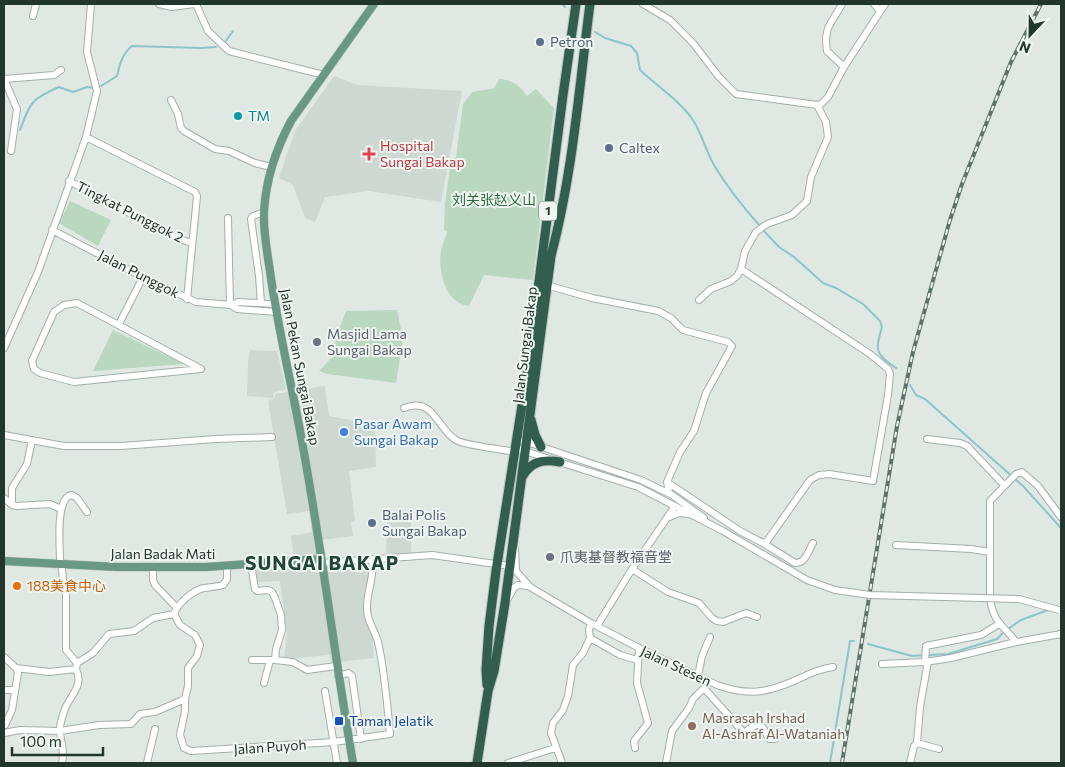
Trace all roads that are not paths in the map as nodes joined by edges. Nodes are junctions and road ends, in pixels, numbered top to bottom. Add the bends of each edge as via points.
1 (36, 4) edge
2 (91, 4) edge
3 (159, 4) edge
4 (195, 4) edge
5 (374, 4) edge
6 (576, 4) edge
7 (590, 4) edge
8 (643, 4) edge
9 (842, 4) edge
10 (874, 4) edge
11 (885, 4) edge
12 (880, 11) junction
13 (33, 16) dead end
14 (844, 66) junction
15 (62, 70) dead end
16 (324, 75) junction
17 (4, 79) edge
18 (171, 100) dead end
19 (817, 105) junction
20 (86, 137) junction
21 (11, 151) dead end
22 (271, 167) junction
23 (69, 181) junction
24 (264, 212) junction
25 (228, 218) dead end
26 (52, 230) junction
27 (192, 242) junction
28 (740, 269) junction
29 (259, 276) junction
30 (271, 276) junction
31 (144, 277) junction
32 (546, 285) junction
33 (187, 299) junction
34 (699, 300) dead end
35 (261, 303) junction
36 (275, 304) junction
37 (230, 305) junction
38 (277, 312) junction
39 (119, 324) junction
40 (4, 348) edge
41 (178, 357) junction
42 (174, 372) junction
43 (404, 408) dead end
44 (530, 410) junction
45 (4, 435) edge
46 (272, 437) dead end
47 (927, 439) dead end
48 (32, 440) junction
49 (519, 446) junction
50 (541, 447) junction
51 (560, 462) junction
52 (521, 479) junction
53 (667, 482) junction
54 (1007, 483) junction
55 (658, 488) junction
56 (670, 494) junction
57 (4, 498) edge
58 (663, 499) junction
59 (12, 505) junction
60 (675, 506) junction
61 (61, 509) junction
62 (87, 512) dead end
63 (690, 514) junction
64 (666, 518) junction
65 (1061, 518) edge
66 (710, 524) junction
67 (516, 527) junction
68 (763, 543) junction
69 (813, 543) dead end
70 (896, 545) dead end
71 (990, 552) junction
72 (372, 560) junction
73 (4, 561) edge
74 (322, 561) junction
75 (61, 564) junction
76 (251, 564) junction
77 (497, 564) junction
78 (227, 566) junction
79 (510, 566) junction
80 (153, 567) junction
81 (632, 569) junction
82 (530, 587) junction
83 (505, 604) junction
84 (175, 610) junction
85 (1060, 611) edge
86 (757, 617) dead end
87 (594, 625) junction
88 (1000, 625) junction
89 (1061, 634) edge
90 (590, 638) junction
91 (710, 638) dead end
92 (1016, 642) junction
93 (639, 648) junction
94 (4, 657) edge
95 (926, 658) junction
96 (252, 660) dead end
97 (272, 660) junction
98 (637, 660) junction
99 (491, 663) junction
100 (882, 664) dead end
101 (76, 666) junction
102 (336, 666) junction
103 (833, 667) dead end
104 (16, 668) junction
105 (338, 676) junction
106 (698, 676) junction
107 (708, 681) junction
108 (264, 683) dead end
109 (704, 688) junction
110 (4, 690) edge
111 (16, 690) junction
112 (325, 691) dead end
113 (185, 699) junction
114 (5, 725) edge
115 (155, 730) dead end
116 (60, 731) junction
117 (4, 733) edge
118 (361, 739) junction
119 (775, 739) dead end
120 (349, 741) junction
121 (334, 742) junction
122 (918, 744) junction
123 (555, 748) junction
124 (635, 748) dead end
125 (939, 749) dead end
126 (62, 763) edge
127 (147, 763) edge
128 (337, 763) edge
129 (353, 763) edge
130 (477, 763) edge
131 (508, 763) edge
132 (562, 763) edge
133 (666, 763) edge
134 (910, 763) edge

1 - 13 street
2 - 20 street via 87,52 97,91
3 - 4 street via 172,7
4 - 16 street via 208,31 229,51
5 - 16 main road, Jalan Pekan Sungai Bakap
6 - 49 highway, Jalan Sungai Bakap / 1
7 - 32 highway, Jalan Sungai Bakap / 1 via 568,180
8 - 19 street via 670,20 736,94
9 - 14 street via 830,24 825,41 827,51
10 - 12 street
11 - 12 street
12 - 14 street
14 - 19 street via 828,97
15 - 17 street via 54,74
16 - 22 main road, Jalan Pekan Sungai Bakap via 291,121
17 - 21 street via 17,109
18 - 22 street via 184,131 215,149
19 - 28 street via 826,122 828,137 811,177 809,196 792,215 767,224 756,232 745,251
20 - 23 street
20 - 27 street via 195,192
22 - 24 main road, Jalan Pekan Sungai Bakap
23 - 26 street
23 - 27 street, Tingkat Punggok 2
24 - 29 street via 251,219
24 - 30 main road, Jalan Pekan Sungai Bakap
25 - 37 street
26 - 31 street, Jalan Punggok
26 - 40 street via 38,272
27 - 33 street
28 - 34 street via 731,281 711,289
28 - 68 street via 870,354 890,374 873,481 829,474 810,480
29 - 30 street
29 - 35 street
30 - 36 main road, Jalan Pekan Sungai Bakap
31 - 33 street, Jalan Punggok
31 - 39 street
32 - 44 highway, Jalan Sungai Bakap / 1
32 - 53 street via 658,311 683,330 728,342 732,346 708,389 694,431 680,452
33 - 37 street, Jalan Punggok
35 - 36 street, Jalan Punggok
35 - 37 street, Jalan Punggok
36 - 38 main road, Jalan Pekan Sungai Bakap
37 - 38 street, Jalan Punggok via 237,309
38 - 74 main road, Jalan Pekan Sungai Bakap
39 - 41 street
39 - 42 street via 77,303 64,305 54,312 32,361 34,369 74,382
41 - 42 street
41 - 42 street via 200,369
43 - 49 street via 410,405 430,410 456,440
44 - 49 highway, Jalan Sungai Bakap / 1
44 - 50 highway via 533,429
45 - 48 street
46 - 48 street via 121,446 64,446
47 - 54 street via 967,446
48 - 59 street via 27,464 12,488
49 - 50 street
49 - 51 street
49 - 52 highway, Jalan Sungai Bakap / 1
49 - 77 highway, Jalan Sungai Bakap / 1
50 - 55 street
51 - 52 highway via 537,462
51 - 58 street via 638,487
52 - 67 highway, Jalan Sungai Bakap / 1
53 - 55 street
53 - 56 street
53 - 68 street
54 - 65 street via 1022,472 1038,486
54 - 71 street via 990,500
55 - 56 street
56 - 60 street
56 - 66 street
57 - 59 street
58 - 60 street
58 - 64 street via 667,507
59 - 61 street via 50,504
60 - 63 street
60 - 64 street
61 - 62 street via 65,498 72,495
61 - 75 street
63 - 64 street
63 - 66 street
64 - 81 street
66 - 85 street, bridge via 807,580 835,590 870,595 1019,599
67 - 79 highway, Jalan Sungai Bakap / 1
67 - 82 street, Jalan Stesen via 516,571
68 - 69 street via 799,564
70 - 71 street
71 - 88 street via 990,598 992,611
72 - 74 street, Jalan Badak Mati
72 - 77 street, Jalan Badak Mati via 432,555
72 - 118 street, Jalan Puyoh via 368,620 378,641 390,734
73 - 75 main road, Jalan Badak Mati
74 - 76 main road, Jalan Badak Mati
74 - 102 main road, Jalan Pekan Sungai Bakap
75 - 80 main road, Jalan Badak Mati
75 - 101 street via 66,594 66,650
76 - 78 main road, Jalan Badak Mati
76 - 97 street via 255,589 257,592 272,592 281,615 282,630
77 - 79 street, Jalan Badak Mati
77 - 99 highway, Jalan Sungai Bakap / 1 via 488,641
78 - 80 main road, Jalan Badak Mati
78 - 84 street via 224,586 198,590
79 - 83 highway, Jalan Sungai Bakap / 1
80 - 84 street via 155,584
81 - 86 street via 668,592 699,603 717,621 723,622 746,613
81 - 87 street
82 - 83 street via 518,585
82 - 87 street, Jalan Stesen
83 - 99 highway, Jalan Sungai Bakap / 1
84 - 101 street via 153,618 134,631 109,634 93,653
84 - 113 street, Jalan Puyoh via 180,625 195,634 200,646 188,668
87 - 90 street via 589,630
87 - 93 street, Jalan Stesen
88 - 92 street
88 - 95 street via 981,635 926,646
89 - 92 street
90 - 98 street via 620,655
90 - 123 street via 573,666 568,696 553,723 551,733
91 - 106 street
92 - 95 street via 951,658
93 - 98 street
93 - 106 street, Jalan Stesen
94 - 104 street
95 - 100 street
95 - 122 street
96 - 97 street
97 - 102 street via 293,662 306,670
97 - 108 street
98 - 124 street via 637,683 648,723 634,741
99 - 130 highway, Jalan Sungai Bakap / 1
101 - 104 street via 49,672
101 - 116 street via 78,685 66,707
102 - 105 main road, Jalan Pekan Sungai Bakap
103 - 107 street, Jalan Stesen via 821,668 769,691 750,692
104 - 111 street
105 - 118 street via 348,673 352,676
105 - 120 main road, Jalan Pekan Sungai Bakap
106 - 107 street, Jalan Stesen
107 - 109 street
109 - 119 street via 744,733 760,724 769,740
109 - 133 street via 672,731
110 - 111 street
111 - 114 street
112 - 121 street
113 - 116 street via 154,712 140,714 130,724
113 - 121 street, Jalan Puyoh via 180,735 184,748 191,751
115 - 127 street
116 - 117 street
116 - 126 street via 64,746
118 - 120 street, Jalan Puyoh
120 - 121 street, Jalan Puyoh
120 - 129 main road, Jalan Pekan Sungai Bakap
121 - 128 street
122 - 125 street
122 - 134 street via 914,746
123 - 131 street
123 - 132 street

